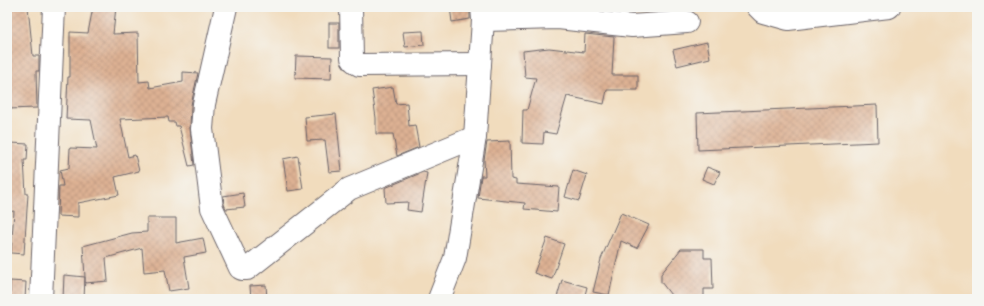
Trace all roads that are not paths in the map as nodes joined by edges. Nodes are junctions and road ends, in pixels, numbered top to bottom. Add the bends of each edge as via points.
1 (54, 7) edge
2 (226, 7) edge
3 (351, 7) edge
4 (758, 7) edge
5 (889, 7) edge
6 (482, 13) edge
7 (687, 22) dead end
8 (480, 64) junction
9 (475, 137) junction
10 (41, 299) edge
11 (439, 299) edge

1 - 10 street
2 - 9 street via 204,104 202,129 212,208 242,270 349,189
3 - 8 street via 352,58 359,65
4 - 5 street via 763,12 788,19
6 - 7 street via 632,26
6 - 8 street
8 - 9 street
9 - 11 street via 455,258

